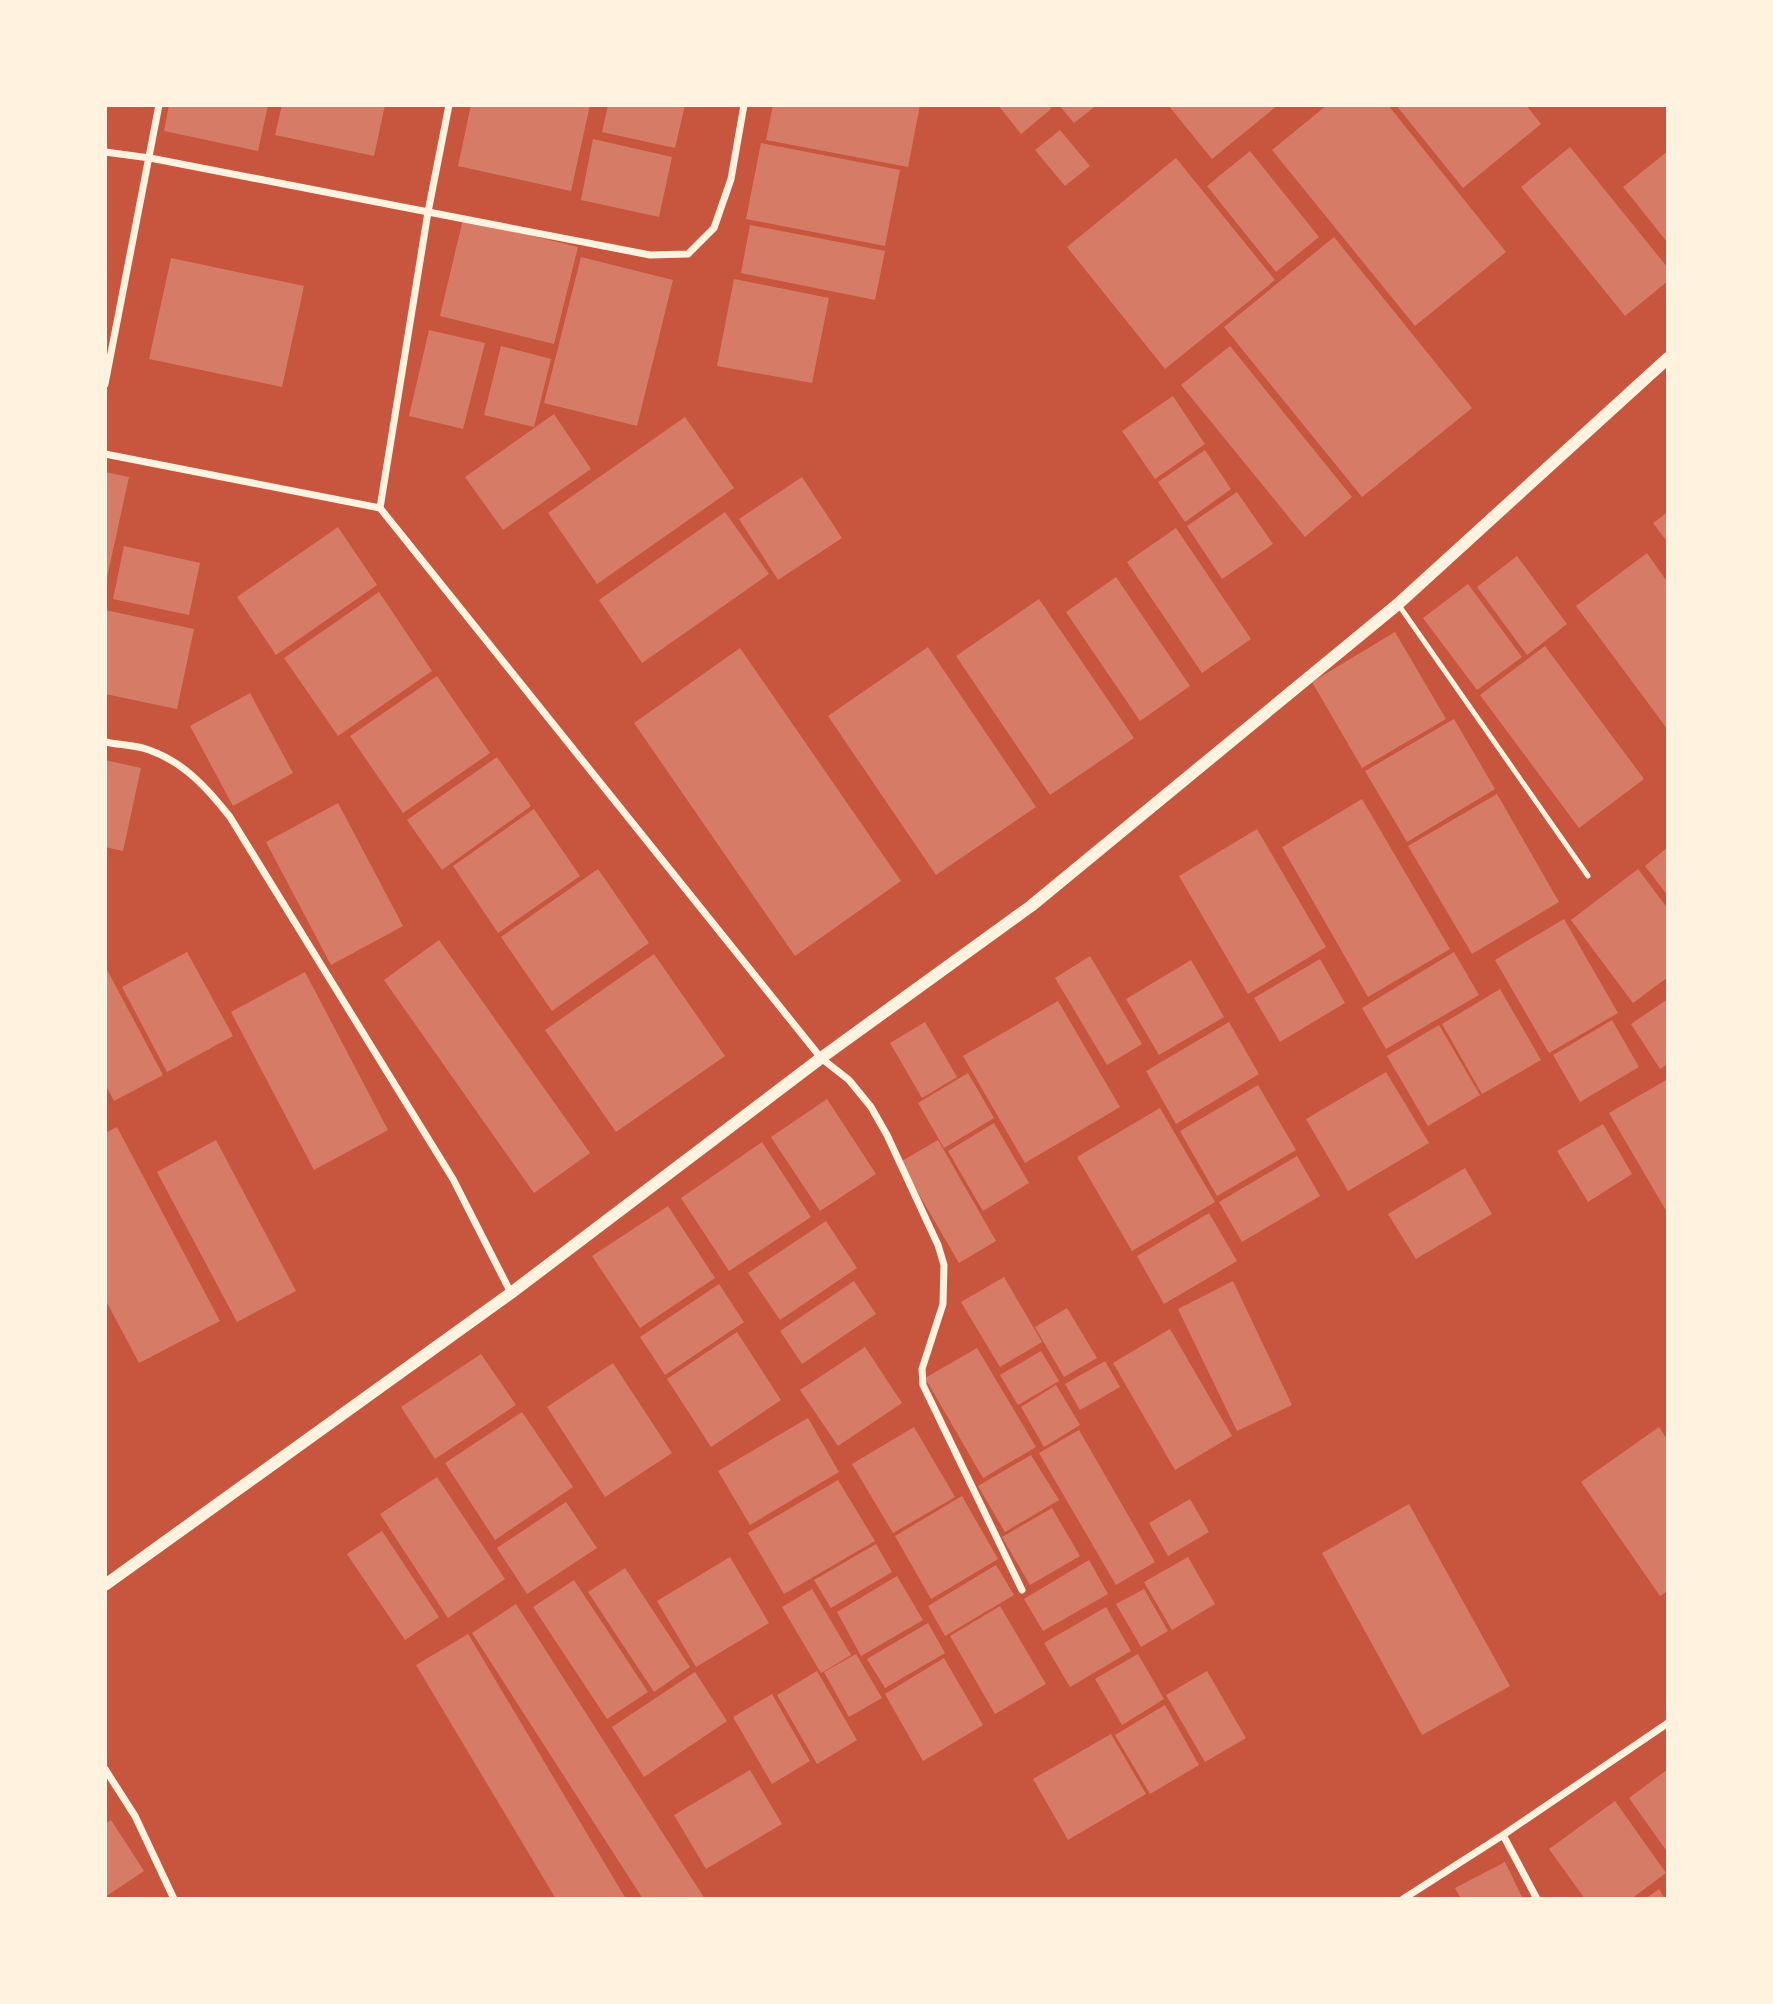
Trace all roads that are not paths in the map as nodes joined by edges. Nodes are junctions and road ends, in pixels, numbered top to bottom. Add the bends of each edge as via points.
1 (159, 105) edge
2 (449, 105) edge
3 (744, 105) edge
4 (105, 152) edge
5 (150, 158) junction
6 (428, 212) junction
7 (1668, 358) edge
8 (105, 384) edge
9 (105, 454) edge
10 (380, 508) junction
11 (1398, 604) junction
12 (105, 742) edge
13 (1588, 876) dead end
14 (821, 1058) junction
15 (511, 1293) junction
16 (105, 1585) edge
17 (1022, 1590) dead end
18 (1668, 1723) edge
19 (105, 1769) edge
20 (1503, 1835) junction
21 (174, 1899) edge
22 (1403, 1899) edge
23 (1537, 1899) edge

1 - 5 street
2 - 6 street
3 - 6 street via 731,179 714,228 688,254 650,255
4 - 5 street
5 - 6 street
5 - 8 street
6 - 10 street
7 - 11 street
9 - 10 street
10 - 14 street
11 - 13 lane
11 - 14 street via 1031,906
12 - 15 street via 149,750 182,767 230,817 453,1179
14 - 15 street
14 - 17 street via 849,1080 871,1107 938,1245 944,1265 943,1304 922,1369 923,1385
15 - 16 street
18 - 20 street
19 - 21 street via 135,1816
20 - 22 street
20 - 23 street

